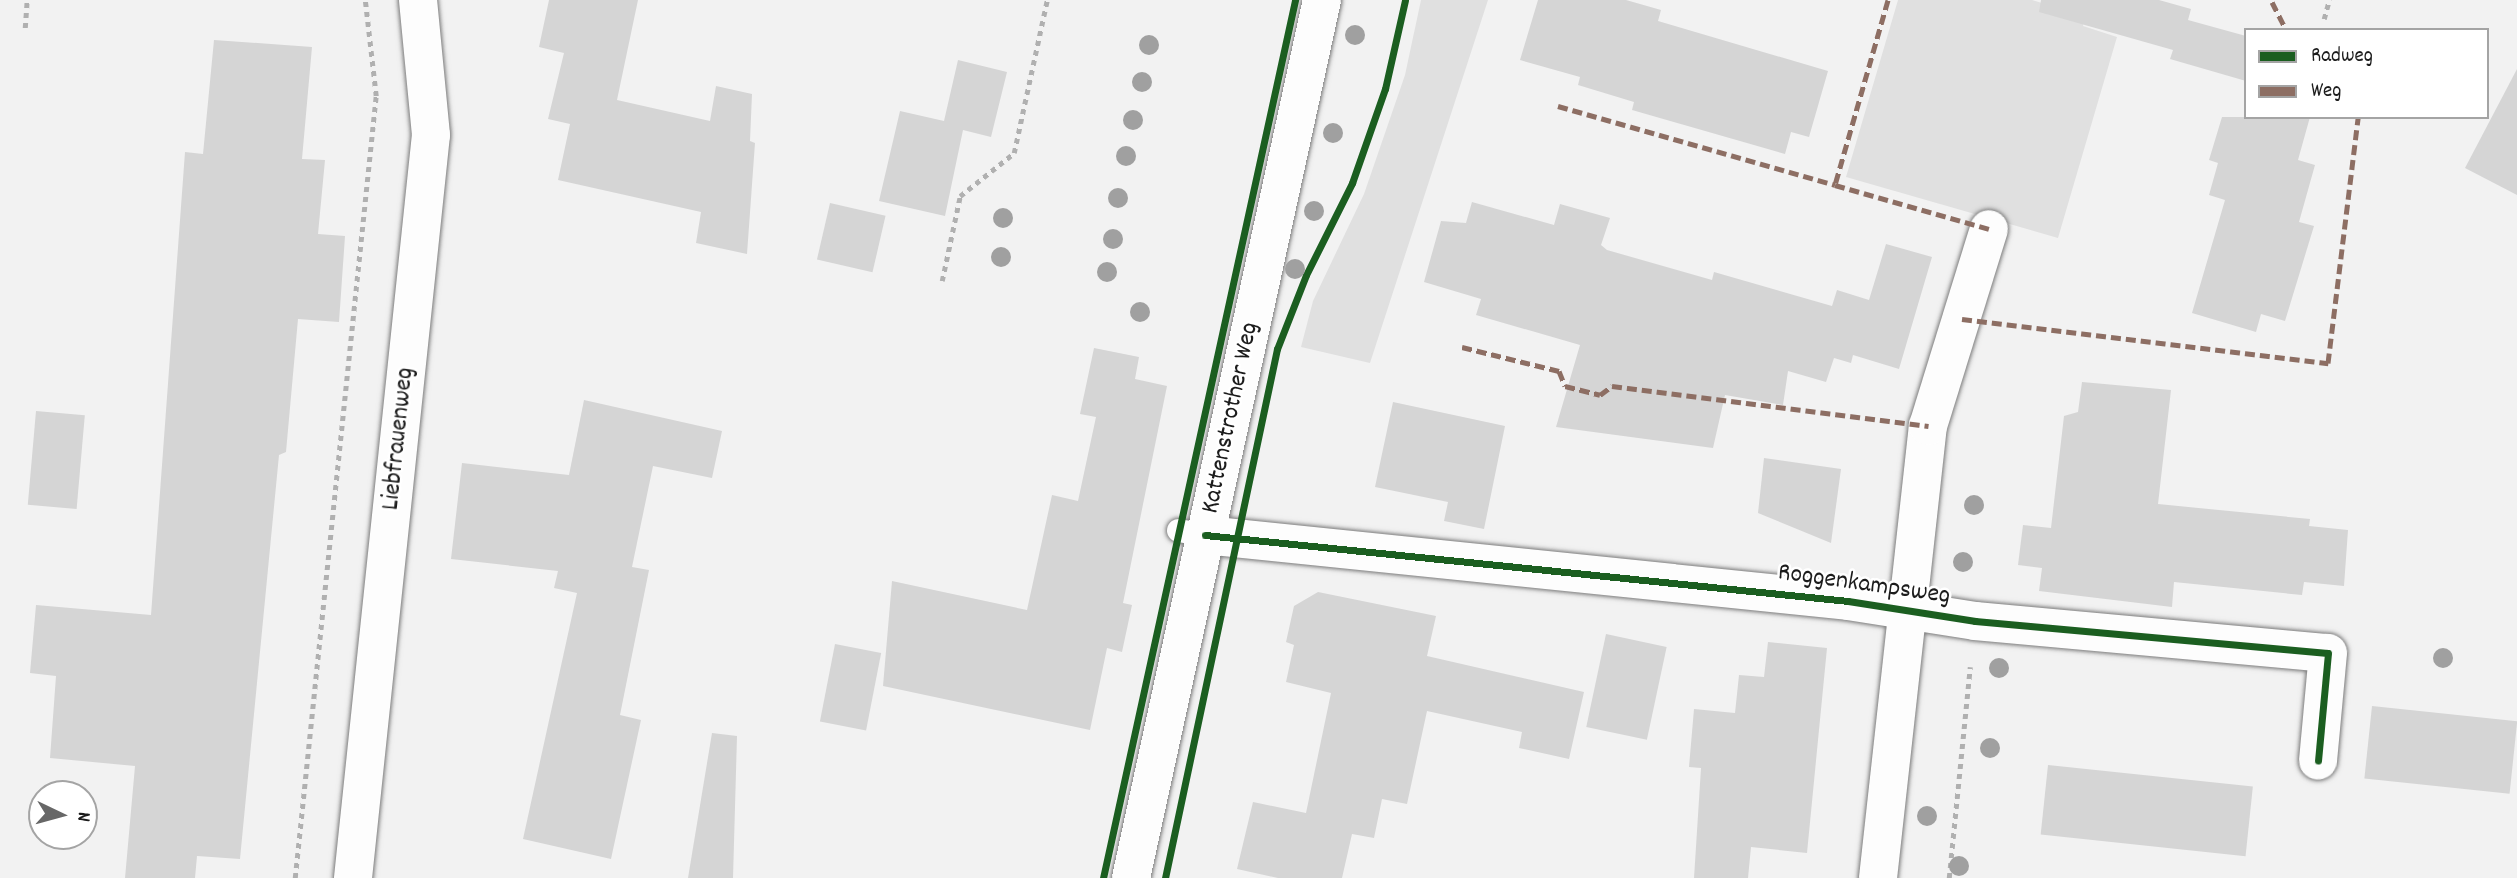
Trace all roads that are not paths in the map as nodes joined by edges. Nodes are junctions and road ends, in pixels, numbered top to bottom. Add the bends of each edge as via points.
1 (418, 0) edge
2 (1322, 0) edge
3 (1989, 229) dead end
4 (1192, 532) junction
5 (1904, 613) junction
6 (2318, 761) dead end
7 (353, 878) edge
8 (1131, 878) edge
9 (1878, 878) edge

1 - 7 street, Liebfrauenweg via 431,135
2 - 4 street, Kattenstrother Weg
3 - 5 street, Roggenkampsweg via 1928,426
4 - 5 street, Roggenkampsweg via 1848,601
4 - 8 street, Kattenstrother Weg
5 - 6 street, Roggenkampsweg via 2328,653
5 - 9 street, Roggenkampsweg

